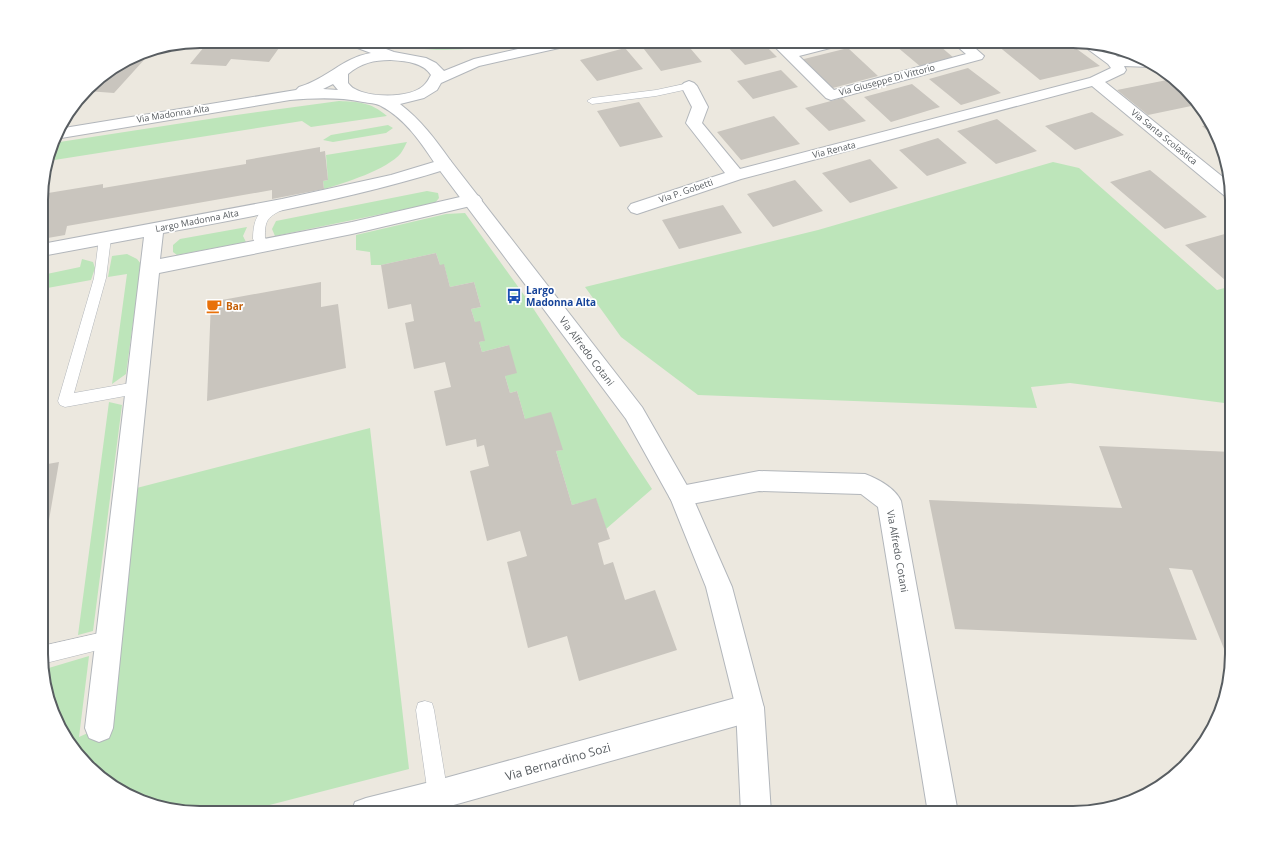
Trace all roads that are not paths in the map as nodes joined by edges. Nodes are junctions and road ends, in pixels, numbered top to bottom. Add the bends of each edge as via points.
1 (343, 48) edge
2 (370, 48) edge
3 (541, 48) edge
4 (784, 48) edge
5 (814, 48) edge
6 (967, 48) edge
7 (1099, 50) edge
8 (790, 54) junction
9 (394, 57) junction
10 (417, 60) junction
11 (1114, 61) junction
12 (1136, 62) edge
13 (474, 63) junction
14 (343, 71) junction
15 (1095, 81) junction
16 (433, 86) junction
17 (689, 86) joint
18 (290, 95) junction
19 (354, 95) junction
20 (384, 100) junction
21 (592, 101) dead end
22 (64, 133) edge
23 (425, 136) junction
24 (444, 164) junction
25 (736, 175) junction
26 (1225, 187) edge
27 (473, 200) junction
28 (282, 205) junction
29 (637, 208) dead end
30 (154, 229) junction
31 (105, 238) junction
32 (266, 245) junction
33 (48, 249) edge
34 (149, 268) junction
35 (136, 388) junction
36 (681, 496) junction
37 (108, 640) junction
38 (48, 655) edge
39 (750, 708) junction
40 (425, 710) dead end
41 (99, 728) dead end
42 (438, 795) junction
43 (394, 806) edge
44 (756, 806) edge
45 (942, 806) edge

1 - 14 street
2 - 9 street
3 - 13 street, Via Madonna Alta
4 - 8 street, Via Giuseppe Di Vittorio
5 - 8 street
6 - 8 street, Via Giuseppe Di Vittorio via 977,56 831,95
7 - 11 street
9 - 10 street, Via Madonna Alta
9 - 14 street, Via Madonna Alta via 362,60
10 - 13 street, Via Madonna Alta
10 - 16 street, Via Madonna Alta via 436,70 438,75
11 - 12 street
11 - 15 street, Via Renata via 1119,70
13 - 16 street, Via Madonna Alta
14 - 18 street, Via Madonna Alta via 312,88
14 - 19 street, Via Madonna Alta via 338,78 342,88
15 - 25 street, Via Renata
15 - 26 street, Via Santa Scolastica
16 - 20 street, Via Madonna Alta via 412,98
16 - 23 street, Via Alfredo Cotani via 421,109
17 - 21 lane
17 - 25 street via 700,107 694,123
18 - 19 street, Via Madonna Alta
18 - 22 street, Via Madonna Alta
19 - 20 street, Via Madonna Alta
20 - 23 street, Via Alfredo Cotani via 408,116
23 - 24 street, Via Alfredo Cotani
24 - 27 street, Via Alfredo Cotani
24 - 28 street, Largo Madonna Alta via 394,180
25 - 29 street, Via P. Gobetti
27 - 32 street via 317,236
27 - 36 street, Via Alfredo Cotani via 634,413
28 - 30 street, Largo Madonna Alta
28 - 32 lane via 264,214 258,223 258,239
30 - 31 street, Largo Madonna Alta
30 - 34 street
31 - 33 street, Largo Madonna Alta
31 - 35 lane via 100,278 65,402
32 - 34 street
34 - 35 street
35 - 37 street
36 - 39 street, Via Alfredo Cotani via 719,587
36 - 45 street, Via Alfredo Cotani via 759,481 865,484 889,501
37 - 38 lane
37 - 41 street
39 - 42 street, Via Bernardino Sozi
39 - 44 street, Via Alfredo Cotani
40 - 42 lane
42 - 43 street, Via Bernardino Sozi

